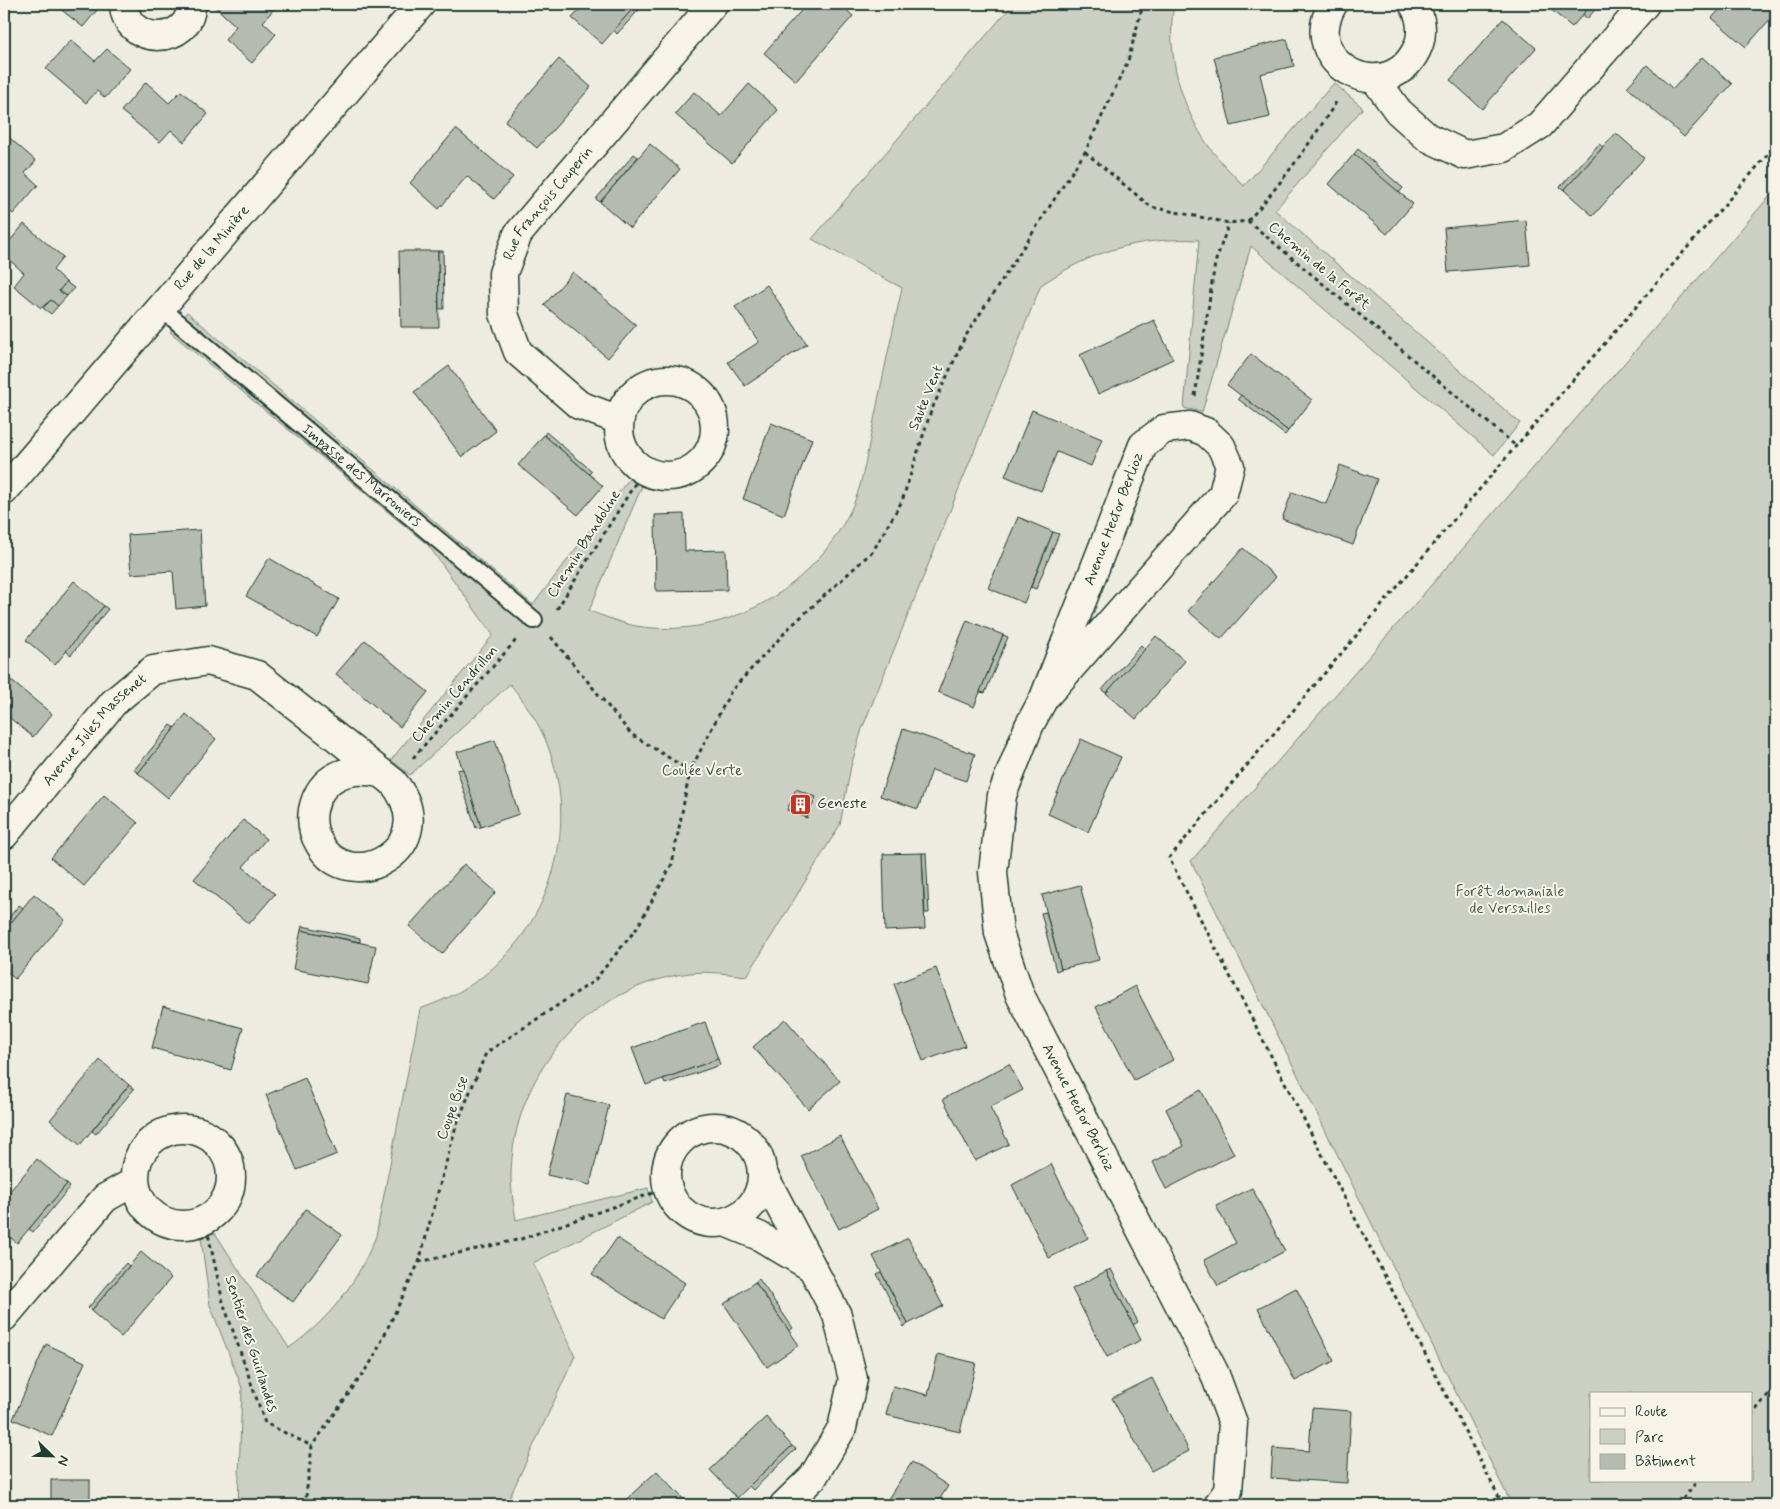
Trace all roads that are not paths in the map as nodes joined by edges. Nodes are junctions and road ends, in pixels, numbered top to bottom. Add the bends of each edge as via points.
1 (124, 4) edge
2 (191, 4) edge
3 (421, 4) edge
4 (713, 4) edge
5 (1333, 4) edge
6 (1413, 4) edge
7 (1644, 4) edge
8 (1364, 77) junction
9 (162, 309) junction
10 (620, 420) junction
11 (4, 491) edge
12 (539, 625) road end
13 (1044, 698) junction
14 (386, 778) road end
15 (4, 835) edge
16 (762, 1172) junction
17 (134, 1182) junction
18 (725, 1222) junction
19 (811, 1267) junction
20 (4, 1317) edge
21 (784, 1505) edge
22 (1218, 1505) edge

1 - 2 street via 126,17 132,26 150,37 161,37 180,28 187,19
3 - 9 street, Rue de la Minière
4 - 10 street, Rue François Couperin via 518,234 503,273 504,314 518,352 579,405
5 - 8 street via 1324,27 1331,56 1341,67
6 - 8 street via 1421,23 1421,39 1415,54 1405,67 1391,75
7 - 8 street via 1540,125 1504,148 1466,155 1427,137
9 - 11 street, Rue de la Minière
9 - 12 lane, Impasse des Marroniers
10 - 10 street via 625,404 636,392 649,383 665,380 681,382 696,389 714,416 716,432 712,448 703,462 690,472 674,477 658,476 643,471 631,461 619,435
13 - 13 street, Avenue Hector Berlioz via 1223,494 1230,466 1221,446 1206,432 1190,426 1164,429 1143,445
13 - 22 street, Avenue Hector Berlioz via 1002,795 993,872 999,933 1020,996 1214,1372 1233,1423 1228,1491
14 - 15 street, Avenue Jules Massenet via 256,674 208,661 199,662 153,670 114,702
16 - 18 street via 761,1185 748,1209
16 - 18 street via 754,1150 738,1133 724,1127 708,1126 693,1131 671,1152 666,1167 671,1198 694,1219 709,1223
16 - 19 street
17 - 17 street via 142,1151 166,1131 183,1128 198,1131 212,1139 223,1151 231,1182 227,1197 218,1210 205,1220 190,1225 174,1225 159,1220 138,1197
17 - 20 street via 105,1198
18 - 19 street via 759,1236
19 - 21 street via 837,1315 853,1379 842,1428 813,1477

